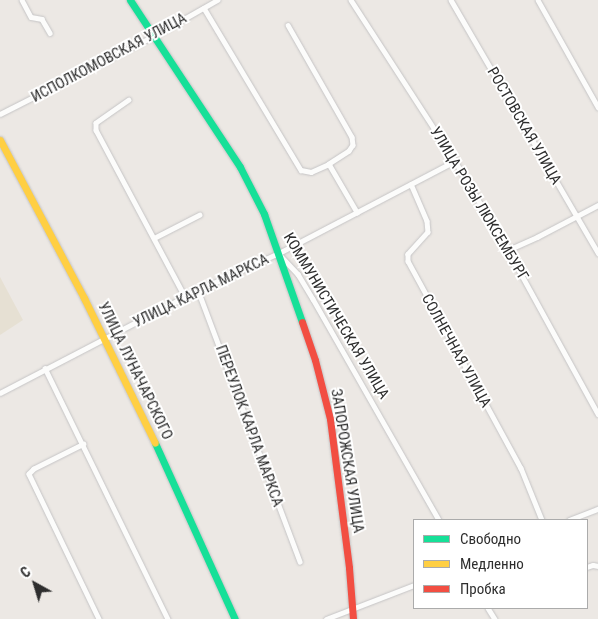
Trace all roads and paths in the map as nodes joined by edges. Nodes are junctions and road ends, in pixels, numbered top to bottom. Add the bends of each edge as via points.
1 (22, 0) edge
2 (130, 0) edge
3 (217, 0) edge
4 (351, 0) edge
5 (451, 0) edge
6 (538, 0) edge
7 (204, 8) junction
8 (288, 25) dead end
9 (50, 33) dead end
10 (154, 36) junction
11 (129, 100) dead end
12 (598, 107) edge
13 (0, 114) edge
14 (0, 140) edge
15 (455, 161) junction
16 (329, 164) junction
17 (411, 184) junction
18 (598, 205) edge
19 (357, 212) junction
20 (199, 214) dead end
21 (576, 216) junction
22 (154, 238) junction
23 (508, 250) junction
24 (279, 253) junction
25 (598, 253) edge
26 (198, 290) junction
27 (185, 297) junction
28 (104, 338) junction
29 (45, 368) junction
30 (0, 393) edge
31 (598, 414) edge
32 (84, 444) junction
33 (598, 509) edge
34 (438, 519) edge
35 (542, 519) edge
36 (572, 519) edge
37 (300, 562) dead end
38 (413, 585) edge
39 (353, 610) junction
40 (99, 619) edge
41 (168, 619) edge
42 (235, 619) edge
43 (326, 619) edge
44 (353, 619) edge

1 - 9 street via 31,17 42,19
2 - 10 main road, КОММУНИСТИЧЕСКАЯ УЛИЦА
3 - 7 street, ИСПОЛКОМОВСКАЯ УЛИЦА
4 - 15 street, УЛИЦА РОЗЫ ЛЮКСЕМБУРГ
5 - 21 street, РОСТОВСКАЯ УЛИЦА
6 - 12 street
7 - 10 street, ИСПОЛКОМОВСКАЯ УЛИЦА
7 - 16 street via 301,170 311,172
8 - 16 street via 352,137 353,145 349,151
10 - 13 street, ИСПОЛКОМОВСКАЯ УЛИЦА
10 - 24 main road, КОММУНИСТИЧЕСКАЯ УЛИЦА via 240,167
11 - 22 street via 96,123 96,130
14 - 28 main road, УЛИЦА ЛУНАЧАРСКОГО
15 - 17 street, УЛИЦА КАРЛА МАРКСА
15 - 23 street, УЛИЦА РОЗЫ ЛЮКСЕМБУРГ
16 - 19 street
17 - 19 street, УЛИЦА КАРЛА МАРКСА
17 - 35 street, СОЛНЕЧНАЯ УЛИЦА via 427,221 428,232 408,254 408,262 521,468
18 - 21 street
19 - 24 street, УЛИЦА КАРЛА МАРКСА
20 - 22 street
21 - 23 street
21 - 25 street, РОСТОВСКАЯ УЛИЦА
22 - 27 street
23 - 31 street, УЛИЦА РОЗЫ ЛЮКСЕМБУРГ
24 - 26 street, УЛИЦА КАРЛА МАРКСА
24 - 34 street, КОММУНИСТИЧЕСКАЯ УЛИЦА via 298,274 313,299
24 - 39 main road, ЗАПОРОЖСКАЯ УЛИЦА via 315,360 330,419
26 - 27 street, УЛИЦА КАРЛА МАРКСА
26 - 37 street, ПЕРЕУЛОК КАРЛА МАРКСА
27 - 28 street, УЛИЦА КАРЛА МАРКСА
28 - 29 street, УЛИЦА КАРЛА МАРКСА
28 - 42 main road, УЛИЦА ЛУНАЧАРСКОГО via 178,490
29 - 30 street, УЛИЦА КАРЛА МАРКСА
29 - 32 street
32 - 40 street via 29,474
32 - 41 street
33 - 36 street
38 - 39 street
39 - 43 street
39 - 44 main road, ЗАПОРОЖСКАЯ УЛИЦА

